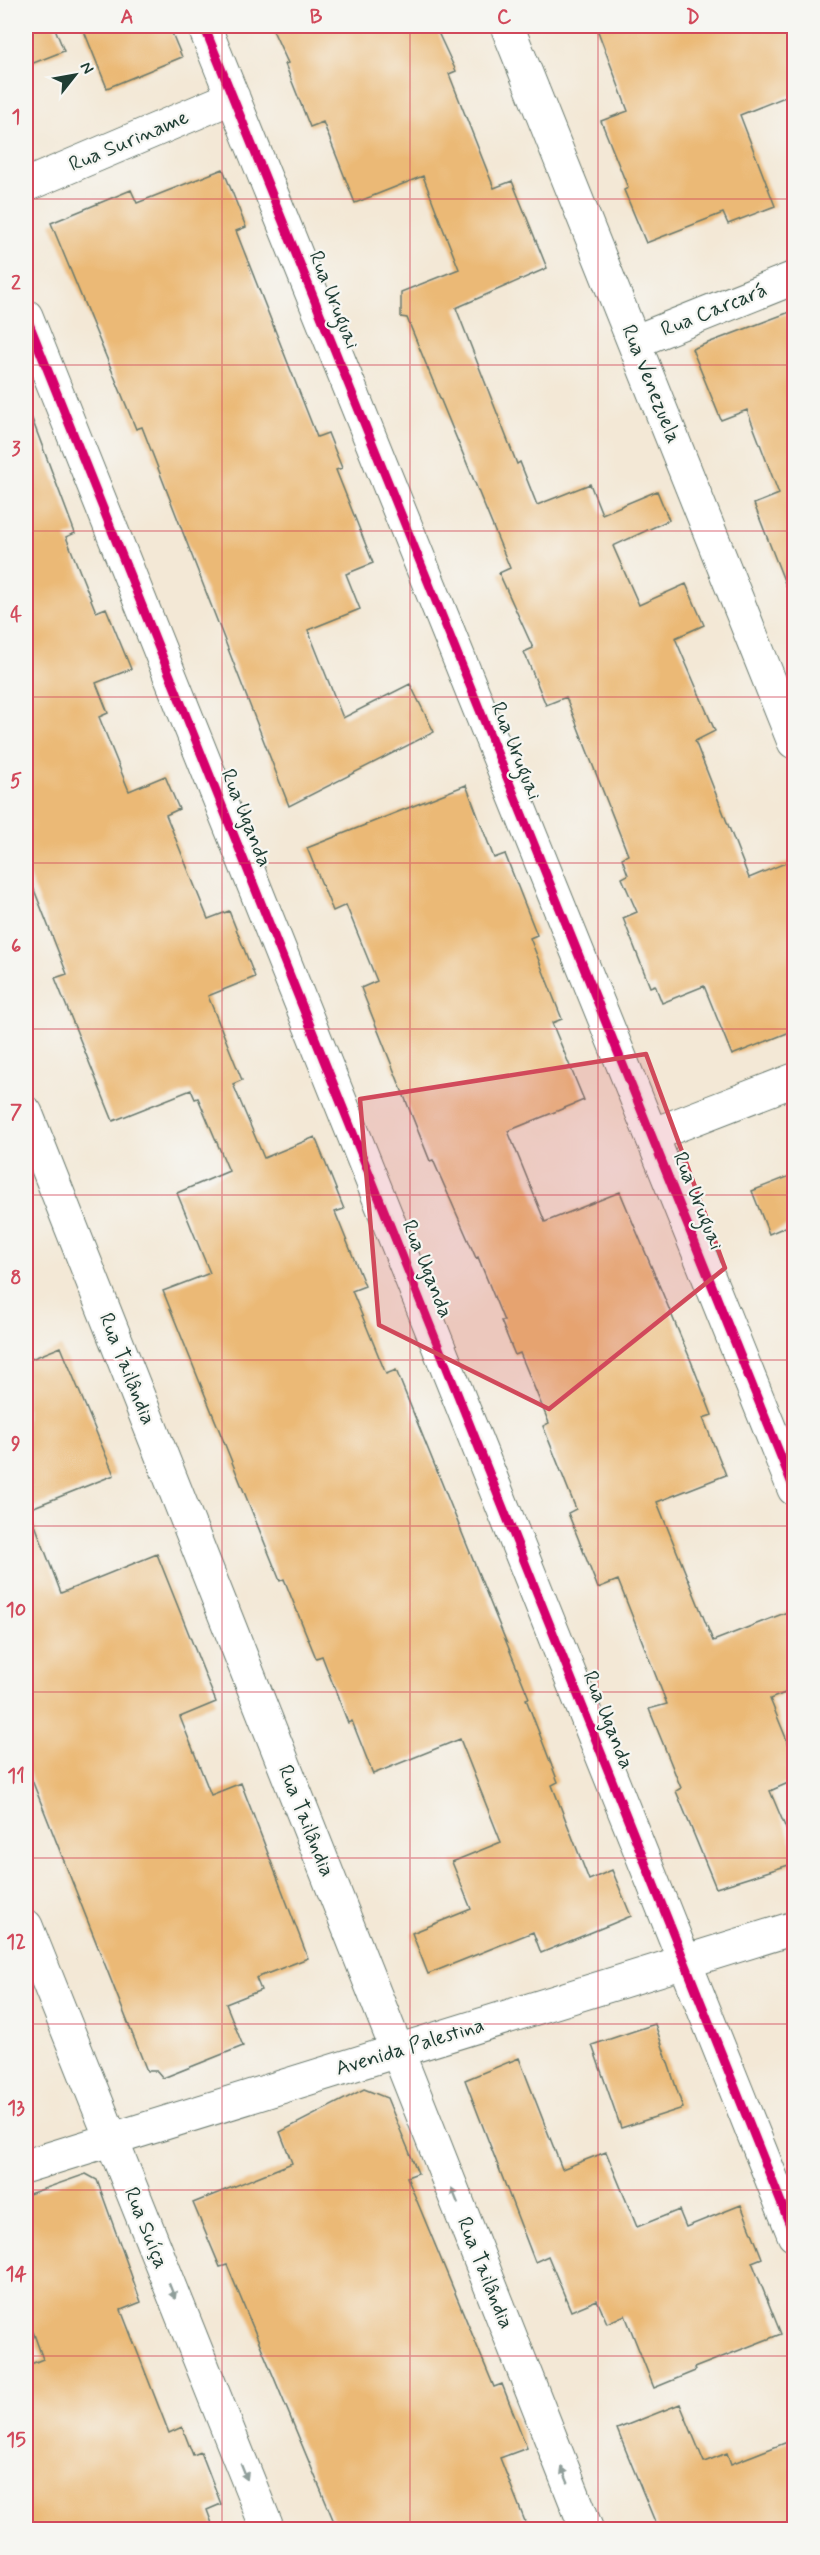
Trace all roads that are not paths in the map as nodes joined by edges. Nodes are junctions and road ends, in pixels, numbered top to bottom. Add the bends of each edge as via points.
1 (204, 26) edge
2 (507, 26) edge
3 (233, 97) junction
4 (26, 185) edge
5 (795, 278) edge
6 (26, 316) edge
7 (634, 342) junction
8 (795, 742) edge
9 (795, 1080) edge
10 (26, 1113) edge
11 (652, 1135) junction
12 (795, 1489) edge
13 (26, 1926) edge
14 (795, 1928) edge
15 (685, 1962) junction
16 (397, 2050) junction
17 (111, 2139) junction
18 (26, 2166) edge
19 (795, 2235) edge
20 (268, 2529) edge
21 (587, 2529) edge

1 - 3 street, Rua Uruguai
2 - 7 street, Rua Venezuela
3 - 4 street, Rua Suriname
3 - 11 street, Rua Uruguai
5 - 7 street, Rua Carcará
6 - 15 street, Rua Uganda
7 - 8 street, Rua Venezuela
9 - 11 street
10 - 16 street, Rua Tailândia
11 - 12 street, Rua Uruguai
13 - 17 street, Rua Suíça
14 - 15 street, Avenida Palestina
15 - 16 street, Avenida Palestina
15 - 19 street, Rua Uganda
16 - 17 street, Avenida Palestina
21 -> 16 street, Rua Tailândia
17 - 18 street, Avenida Palestina
17 -> 20 street, Rua Suíça

